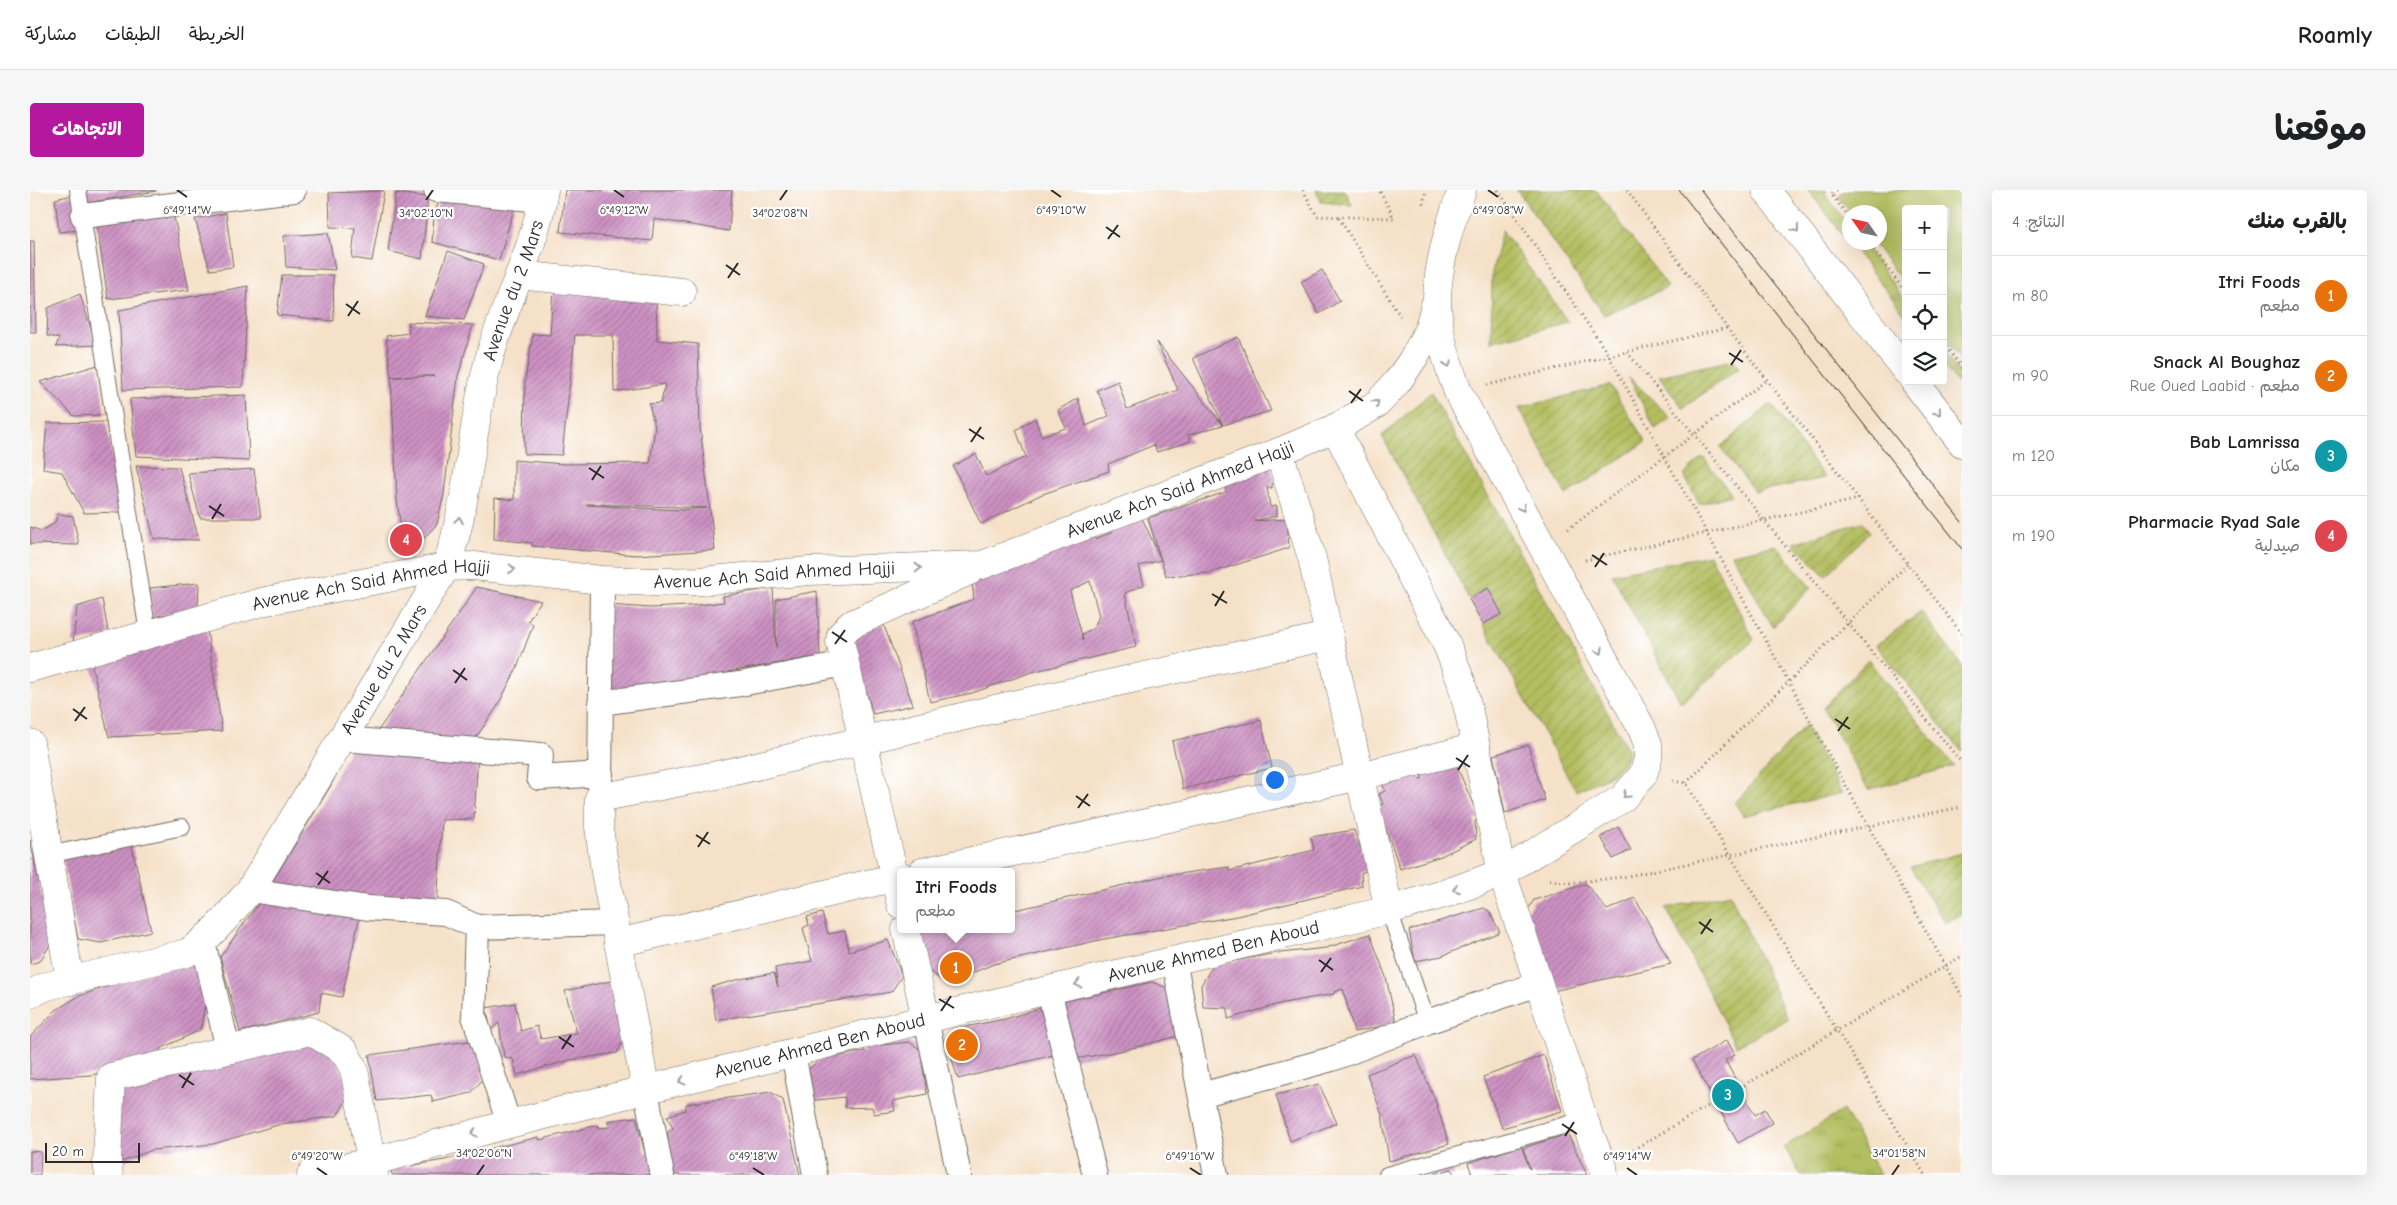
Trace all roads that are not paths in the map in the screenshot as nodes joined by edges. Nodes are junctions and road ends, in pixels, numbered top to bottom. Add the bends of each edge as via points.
1 (78, 190) edge
2 (294, 190) edge
3 (436, 190) edge
4 (1462, 190) edge
5 (1766, 190) edge
6 (543, 195) edge
7 (83, 216) junction
8 (519, 275) junction
9 (682, 292) dead end
10 (1437, 299) junction
11 (1902, 366) edge
12 (1917, 385) edge
13 (1335, 428) junction
14 (1962, 443) edge
15 (1279, 452) junction
16 (982, 564) junction
17 (446, 567) junction
18 (602, 580) junction
19 (148, 633) junction
20 (1328, 636) junction
21 (845, 664) junction
22 (30, 668) edge
23 (600, 703) junction
24 (343, 739) junction
25 (864, 740) junction
26 (30, 743) edge
27 (1476, 747) junction
28 (1360, 776) junction
29 (600, 786) junction
30 (182, 827) dead end
31 (48, 855) junction
32 (940, 868) edge
33 (897, 873) edge
34 (1502, 873) junction
35 (897, 877) edge
36 (250, 890) junction
37 (1389, 910) junction
38 (477, 927) junction
39 (616, 933) junction
40 (907, 933) edge
41 (203, 942) junction
42 (1174, 960) junction
43 (70, 981) junction
44 (1538, 984) junction
45 (1049, 990) junction
46 (30, 994) edge
47 (926, 1019) junction
48 (1427, 1022) junction
49 (228, 1049) junction
50 (793, 1052) junction
51 (646, 1091) junction
52 (1201, 1095) junction
53 (1584, 1120) junction
54 (509, 1124) junction
55 (373, 1168) edge
56 (1604, 1170) edge
57 (109, 1175) edge
58 (311, 1175) edge
59 (662, 1175) edge
60 (815, 1175) edge
61 (959, 1175) edge
62 (1095, 1175) edge
63 (1216, 1175) edge
64 (1387, 1175) edge

1 - 7 lane
2 - 7 street
3 - 6 street
4 - 10 street via 1450,228
5 -> 11 street
6 - 8 street, Avenue du 2 Mars via 533,240
7 - 19 lane
8 - 9 street
17 -> 8 street, Avenue du 2 Mars via 456,539 487,364
13 -> 10 street, Avenue Ach Said Ahmed Hajji via 1377,404 1398,381 1416,356
10 -> 34 street, Avenue Ahmed Ben Aboud via 1441,334 1458,392 1648,744 1643,775 1623,798
12 -> 14 street
13 - 15 street, Avenue Ach Said Ahmed Hajji
13 - 27 street via 1447,645 1461,680
15 - 16 street, Avenue Ach Said Ahmed Hajji
15 - 20 street via 1312,558
18 -> 16 street, Avenue Ach Said Ahmed Hajji via 701,581 809,570
16 - 21 street via 850,625 841,634
17 -> 18 street, Avenue Ach Said Ahmed Hajji via 474,566
17 - 19 street, Avenue Ach Said Ahmed Hajji via 266,601
17 - 24 street, Avenue du 2 Mars
18 - 23 street
19 - 22 street, Avenue Ach Said Ahmed Hajji
20 - 25 street
20 - 28 street
21 - 23 street via 740,684
21 - 25 street
23 - 29 street
24 - 29 street via 541,755 539,778
24 - 36 street, Avenue du 2 Mars
25 - 29 street via 726,774
25 - 33 street
26 - 31 street
27 - 28 street
27 - 34 street
28 - 32 street
28 - 37 street
29 - 39 street via 599,828
30 - 31 lane
31 - 43 street
34 -> 37 street, Avenue Ahmed Ben Aboud
34 - 44 street
35 - 39 street
36 - 38 street via 368,908 446,913
36 - 41 street, Avenue du 2 Mars
37 - 42 street, Avenue Ahmed Ben Aboud
37 - 48 lane
38 - 39 street
38 - 54 street via 474,1016
39 - 51 street
40 - 47 street
41 - 43 street, Avenue du 2 Mars via 173,958
41 - 49 street
42 -> 45 street, Avenue Ahmed Ben Aboud
42 - 52 street
43 - 46 street, Avenue du 2 Mars
44 - 48 street
44 - 53 street
45 - 47 street, Avenue Ahmed Ben Aboud
45 - 62 street
47 - 50 street, Avenue Ahmed Ben Aboud
47 - 61 street
48 - 52 street via 1332,1059
49 - 55 street via 310,1031 344,1051 354,1069
49 - 57 street via 111,1077
50 -> 51 street, Avenue Ahmed Ben Aboud
50 - 60 street
51 - 54 street, Avenue Ahmed Ben Aboud
51 - 59 street
52 - 63 street
53 - 56 street
53 - 64 lane
54 -> 55 street, Avenue Ahmed Ben Aboud
55 - 58 street, Avenue Ahmed Ben Aboud

